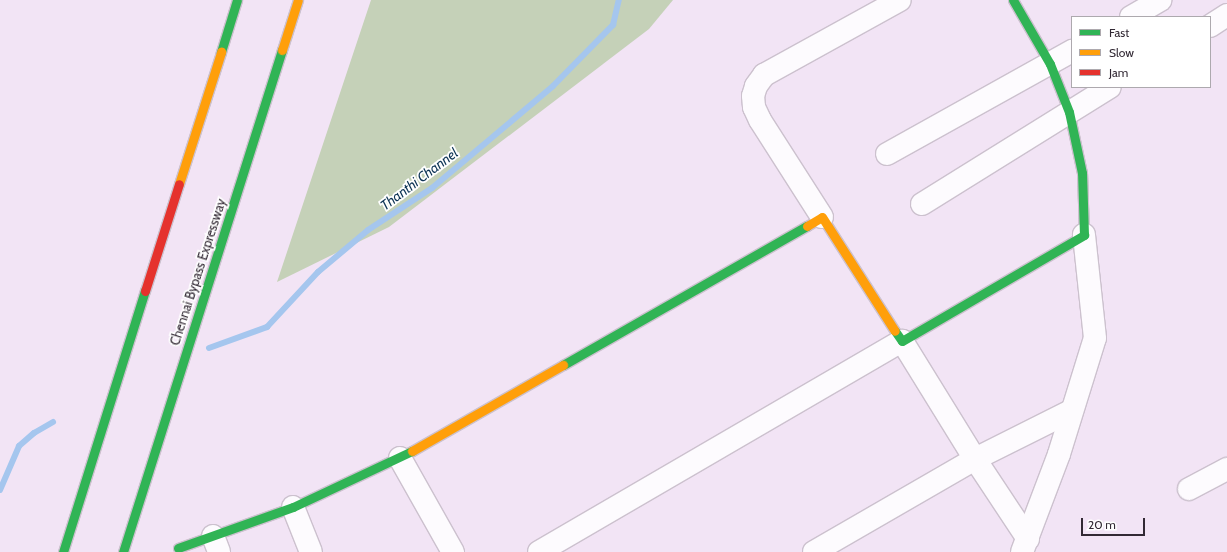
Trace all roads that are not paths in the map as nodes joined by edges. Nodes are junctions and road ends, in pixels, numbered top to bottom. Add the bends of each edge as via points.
1 (237, 0) edge
2 (298, 0) edge
3 (900, 0) edge
4 (1013, 0) edge
5 (1160, 0) edge
6 (1227, 15) edge
7 (1133, 16) edge
8 (1211, 25) edge
9 (1071, 52) edge
10 (1050, 64) junction
11 (1108, 88) edge
12 (1069, 112) junction
13 (887, 154) dead end
14 (922, 204) dead end
15 (822, 217) junction
16 (1084, 235) junction
17 (902, 341) junction
18 (1071, 411) junction
19 (400, 458) junction
20 (975, 459) junction
21 (1227, 469) edge
22 (1189, 489) dead end
23 (293, 507) junction
24 (216, 544) edge
25 (1025, 545) edge
26 (178, 548) dead end
27 (63, 552) edge
28 (123, 552) edge
29 (311, 552) edge
30 (453, 552) edge
31 (539, 552) edge
32 (814, 552) edge

1 - 27 main road
2 - 28 main road, Chennai Bypass Expressway
3 - 15 street via 764,75 756,86 754,107 760,120
4 - 10 main road
5 - 7 street
6 - 8 street
9 - 10 street
10 - 12 main road
10 - 13 street
11 - 12 street
12 - 14 street
12 - 16 main road via 1082,173
15 - 17 main road
15 - 19 main road
16 - 17 main road
16 - 18 street via 1095,338
17 - 20 street
17 - 31 street
18 - 20 street
18 - 25 street via 1059,454
19 - 23 main road
19 - 30 street
20 - 25 street
20 - 32 street
21 - 22 street
23 - 24 main road
23 - 29 street
24 - 26 main road

